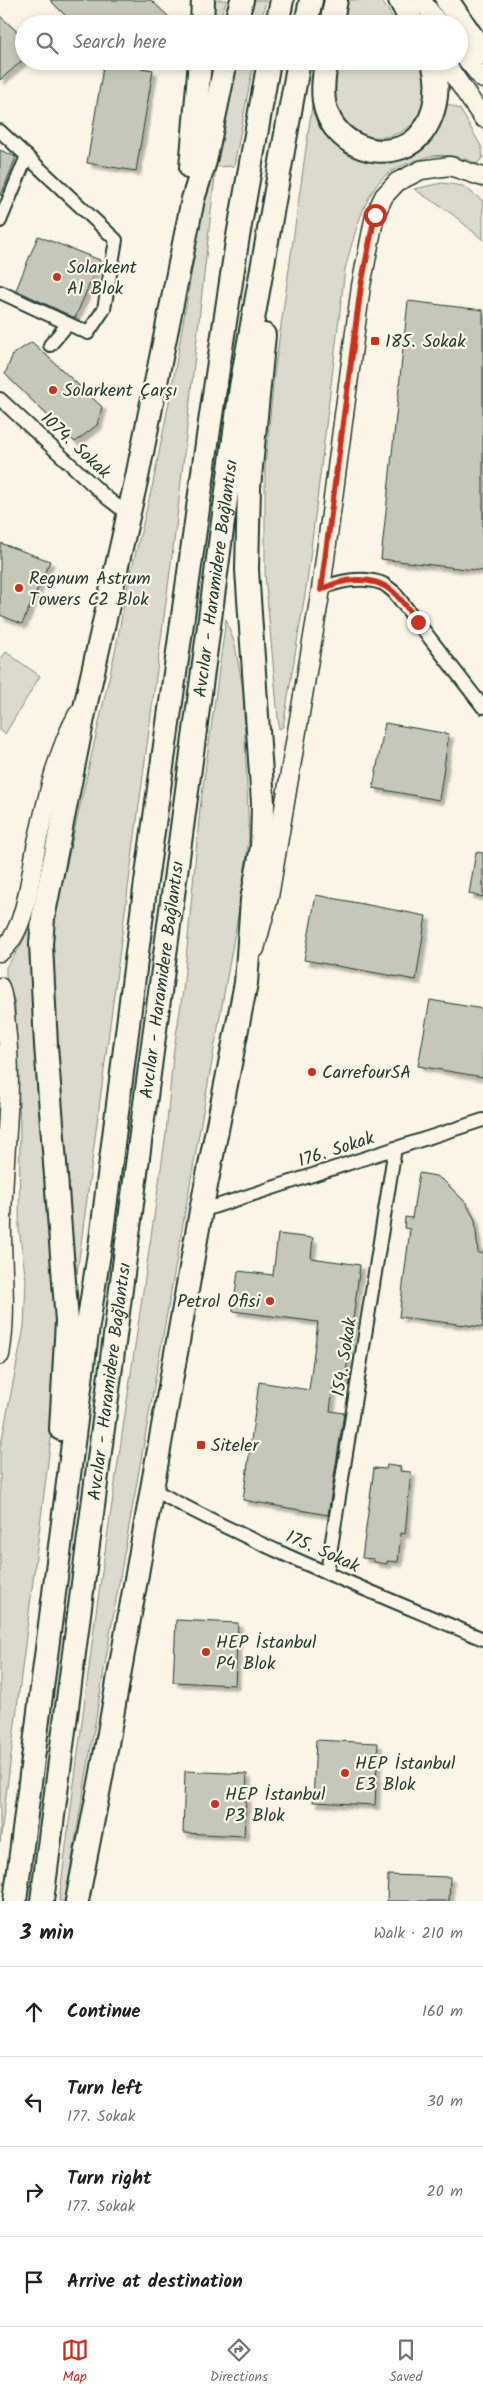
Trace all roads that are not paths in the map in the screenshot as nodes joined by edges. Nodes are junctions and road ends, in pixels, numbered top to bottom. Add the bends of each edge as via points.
1 (203, 0) edge
2 (242, 0) edge
3 (282, 0) edge
4 (311, 0) edge
5 (336, 0) edge
6 (400, 0) edge
7 (421, 0) edge
8 (447, 0) edge
9 (202, 15) edge
10 (238, 15) edge
11 (279, 15) edge
12 (308, 15) edge
13 (334, 15) edge
14 (408, 15) edge
15 (411, 15) edge
16 (432, 15) edge
17 (457, 15) edge
18 (468, 31) edge
19 (483, 53) edge
20 (468, 61) edge
21 (199, 70) edge
22 (224, 70) edge
23 (267, 70) edge
24 (297, 70) edge
25 (326, 70) edge
26 (434, 70) edge
27 (450, 70) edge
28 (483, 79) edge
29 (483, 118) edge
30 (0, 131) edge
31 (27, 156) junction
32 (483, 177) edge
33 (193, 199) junction
34 (0, 221) edge
35 (260, 282) junction
36 (0, 292) edge
37 (68, 324) junction
38 (50, 346) dead end
39 (0, 399) edge
40 (129, 515) junction
41 (321, 590) junction
42 (87, 698) junction
43 (483, 707) edge
44 (0, 952) edge
45 (246, 983) junction
46 (0, 987) edge
47 (483, 1120) edge
48 (395, 1148) junction
49 (0, 1162) edge
50 (3, 1182) junction
51 (201, 1211) junction
52 (0, 1355) edge
53 (152, 1489) junction
54 (327, 1572) junction
55 (50, 1622) junction
56 (483, 1639) edge
57 (101, 1778) junction
58 (15, 1901) edge
59 (42, 1901) edge
60 (77, 1901) edge
61 (88, 1901) edge

1 - 9 highway
2 - 10 highway
3 - 11 highway
4 - 12 highway
5 - 13 highway
6 - 14 highway
6 - 15 main road
7 - 16 main road
8 - 17 highway
18 - 19 highway
20 - 28 main road
21 - 33 highway via 190,162
22 - 33 highway via 205,161
23 - 55 highway, Avcılar - Haramidere Bağlantısı via 239,232 187,582
24 - 35 highway, Avcılar - Haramidere Bağlantısı
25 - 26 highway via 324,99 335,128 348,141 383,151 404,146 418,136 430,118 438,92
27 - 29 main road
30 - 31 street
31 - 34 street
31 - 37 street via 116,240 104,309 88,332
32 - 41 main road via 450,166 421,170 397,182 384,196 375,215 361,286
33 - 40 highway
35 - 45 highway via 265,309 248,487 247,570 263,803 262,847 252,900
35 - 59 highway, Avcılar - Haramidere Bağlantısı via 239,397
36 - 37 street
37 - 38 street
39 - 40 street, 1074. Sokak
40 - 42 highway
41 - 43 street via 333,583 356,580 381,583 394,592
41 - 45 main road via 269,897
42 - 44 main road via 62,748 38,837 21,920 14,937
42 - 55 highway via 48,888 41,944 68,1342 46,1556
45 - 51 highway
46 - 50 main road via 10,1070
47 - 48 street, 176. Sokak
48 - 51 street, 176. Sokak
48 - 54 street, 154. Sokak
49 - 50 main road
50 - 52 main road via 4,1316
51 - 53 highway
53 - 54 street, 175. Sokak via 186,1508
53 - 57 highway
54 - 56 street, 175. Sokak
55 - 58 highway, Avcılar - Haramidere Bağlantısı
57 - 60 highway
57 - 61 highway

